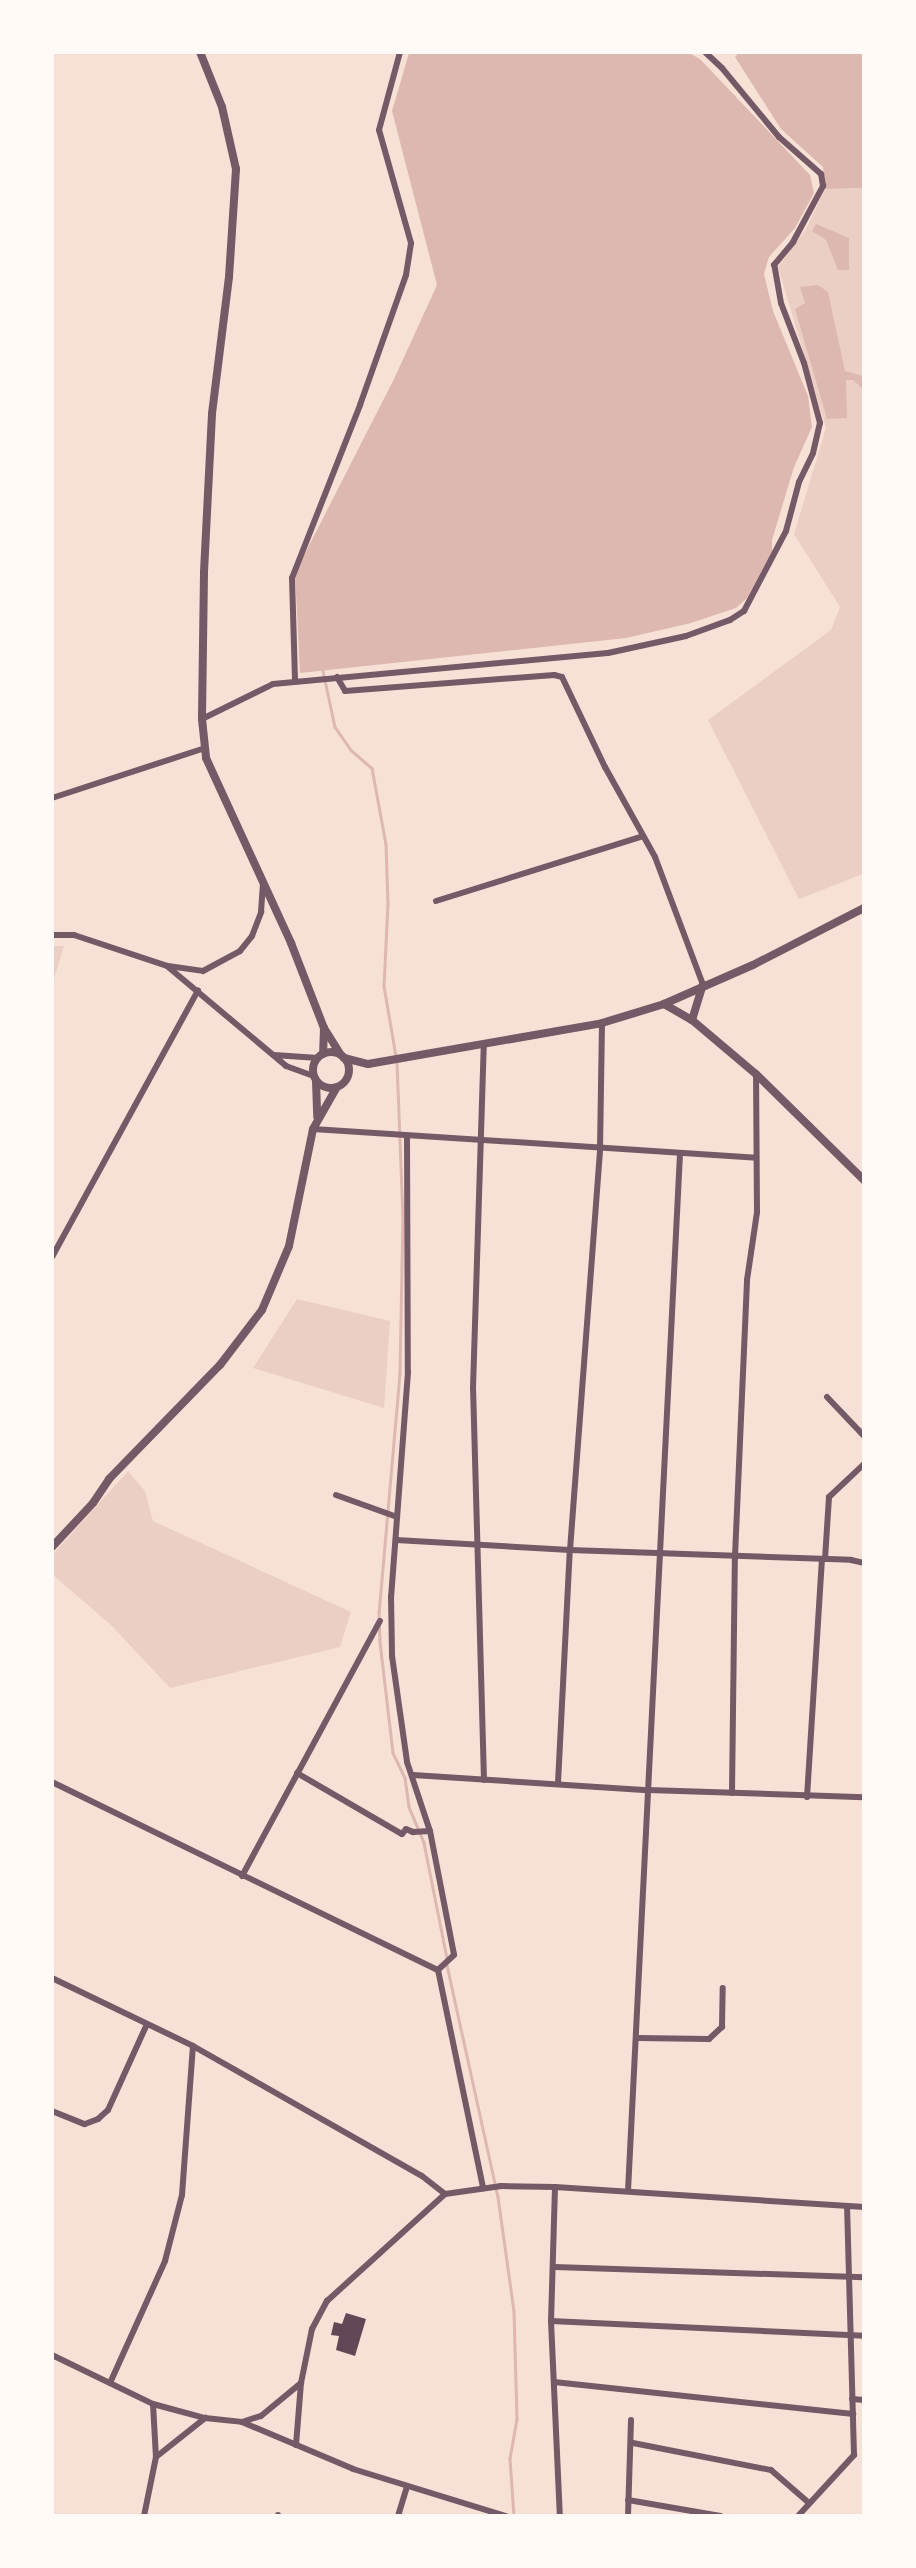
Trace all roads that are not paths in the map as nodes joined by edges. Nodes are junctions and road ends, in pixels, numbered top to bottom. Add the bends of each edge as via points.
1 (200, 52) edge
2 (400, 52) edge
3 (705, 52) edge
4 (337, 677) junction
5 (295, 680) junction
6 (202, 719) junction
7 (205, 748) junction
8 (52, 798) edge
9 (643, 836) junction
10 (263, 885) junction
11 (436, 901) dead end
12 (863, 908) edge
13 (52, 935) edge
14 (167, 966) junction
15 (703, 985) junction
16 (198, 990) junction
17 (664, 1003) junction
18 (692, 1020) junction
19 (602, 1023) junction
20 (324, 1028) junction
21 (484, 1045) junction
22 (274, 1055) junction
23 (321, 1056) junction
24 (343, 1057) junction
25 (368, 1064) junction
26 (756, 1074) junction
27 (348, 1077) junction
28 (315, 1079) junction
29 (337, 1087) junction
30 (317, 1117) junction
31 (313, 1129) junction
32 (406, 1136) junction
33 (483, 1141) junction
34 (600, 1150) junction
35 (680, 1154) junction
36 (756, 1158) junction
37 (863, 1180) edge
38 (52, 1257) edge
39 (827, 1397) dead end
40 (863, 1436) edge
41 (863, 1464) edge
42 (336, 1494) dead end
43 (396, 1516) junction
44 (396, 1540) junction
45 (477, 1545) junction
46 (52, 1547) edge
47 (570, 1550) junction
48 (660, 1553) junction
49 (735, 1556) junction
50 (824, 1559) junction
51 (863, 1563) edge
52 (380, 1621) dead end
53 (297, 1773) junction
54 (413, 1775) junction
55 (484, 1780) junction
56 (52, 1782) edge
57 (558, 1783) junction
58 (648, 1790) junction
59 (732, 1793) junction
60 (807, 1797) junction
61 (863, 1797) edge
62 (428, 1831) junction
63 (242, 1876) junction
64 (440, 1968) junction
65 (52, 1978) edge
66 (723, 1988) dead end
67 (146, 2024) junction
68 (638, 2038) junction
69 (193, 2046) junction
70 (52, 2112) edge
71 (486, 2187) junction
72 (555, 2187) junction
73 (628, 2191) junction
74 (444, 2193) junction
75 (847, 2207) junction
76 (863, 2207) edge
77 (555, 2267) junction
78 (848, 2277) junction
79 (863, 2277) edge
80 (551, 2321) junction
81 (850, 2335) junction
82 (863, 2336) edge
83 (52, 2355) edge
84 (554, 2382) junction
85 (110, 2383) junction
86 (302, 2383) junction
87 (852, 2399) junction
88 (863, 2400) edge
89 (153, 2404) junction
90 (853, 2414) junction
91 (205, 2418) junction
92 (631, 2420) dead end
93 (242, 2422) junction
94 (633, 2443) junction
95 (296, 2445) junction
96 (854, 2455) junction
97 (863, 2456) edge
98 (156, 2457) junction
99 (407, 2486) junction
100 (628, 2500) junction
101 (809, 2503) junction
102 (144, 2515) edge
103 (398, 2515) edge
104 (506, 2515) edge
105 (560, 2515) edge
106 (628, 2515) edge
107 (721, 2515) edge
108 (798, 2515) edge

1 - 6 street via 222,107 236,169 229,277 212,414
2 - 5 street via 379,130 411,243 407,275 292,578
3 - 4 street via 779,137 821,174 823,187 793,242 774,265 820,423 786,531 744,611 686,636 608,653
4 - 5 street
4 - 9 street via 345,691 554,674 562,677
5 - 6 street via 273,684
6 - 7 street
7 - 8 street
7 - 10 street
9 - 11 street
9 - 15 street
10 - 14 street via 261,912 240,951 203,971
10 - 20 street
12 - 15 street via 753,965
13 - 14 street via 85,938
14 - 16 street
15 - 17 street
15 - 18 street
16 - 22 street
16 - 38 street
17 - 18 street
17 - 19 street
18 - 26 street
19 - 21 street
19 - 34 street
20 - 23 street
20 - 24 street
21 - 25 street
21 - 33 street
22 - 23 street
22 - 28 street
23 - 24 street
23 - 28 street
24 - 25 street
24 - 27 street
25 - 27 street
26 - 36 street
26 - 37 street
27 - 29 street
28 - 29 street via 326,1087
28 - 30 street
29 - 30 street
30 - 31 street
31 - 32 street
31 - 46 street via 289,1246 262,1310 220,1365 109,1479
32 - 33 street
32 - 43 street via 408,1372
33 - 34 street
33 - 45 street via 473,1388
34 - 35 street
34 - 47 street
35 - 36 street
35 - 48 street
36 - 49 street via 757,1212 747,1280
39 - 40 street
41 - 50 street via 829,1497
42 - 43 street
43 - 44 street
44 - 45 street
44 - 54 street via 391,1596 393,1656 407,1762
45 - 47 street
45 - 55 street
47 - 48 street
47 - 57 street
48 - 49 street
48 - 58 street
49 - 50 street
49 - 59 street
50 - 51 street
50 - 60 street
52 - 53 street
53 - 62 street via 402,1834 406,1829
53 - 63 street
54 - 55 street
54 - 62 street
55 - 57 street
56 - 63 street
57 - 58 street
58 - 59 street
58 - 68 street
59 - 60 street
60 - 61 street
62 - 64 street via 454,1955
63 - 64 street
64 - 71 street
65 - 67 street
66 - 68 street via 722,2026 709,2039
67 - 69 street
67 - 70 street via 108,2110 99,2119 85,2124
68 - 73 street
69 - 74 street via 422,2176
69 - 85 street via 182,2195 166,2261
71 - 72 street
71 - 74 street
72 - 73 street
72 - 77 street
73 - 75 street
74 - 86 street via 327,2301 312,2329
75 - 76 street
75 - 78 street
77 - 78 street
77 - 80 street
78 - 79 street
78 - 81 street
80 - 81 street
80 - 84 street
81 - 82 street
81 - 87 street
83 - 85 street
84 - 90 street
84 - 105 street
85 - 89 street
86 - 93 street via 261,2416
86 - 95 street
87 - 88 street
87 - 90 street
89 - 91 street
89 - 98 street
90 - 96 street
91 - 93 street
91 - 98 street
92 - 94 street
93 - 95 street
94 - 100 street
94 - 101 street via 771,2470
95 - 99 street
96 - 97 street
96 - 101 street
98 - 102 street
99 - 103 street
99 - 104 street
100 - 106 street
100 - 107 street
101 - 108 street

